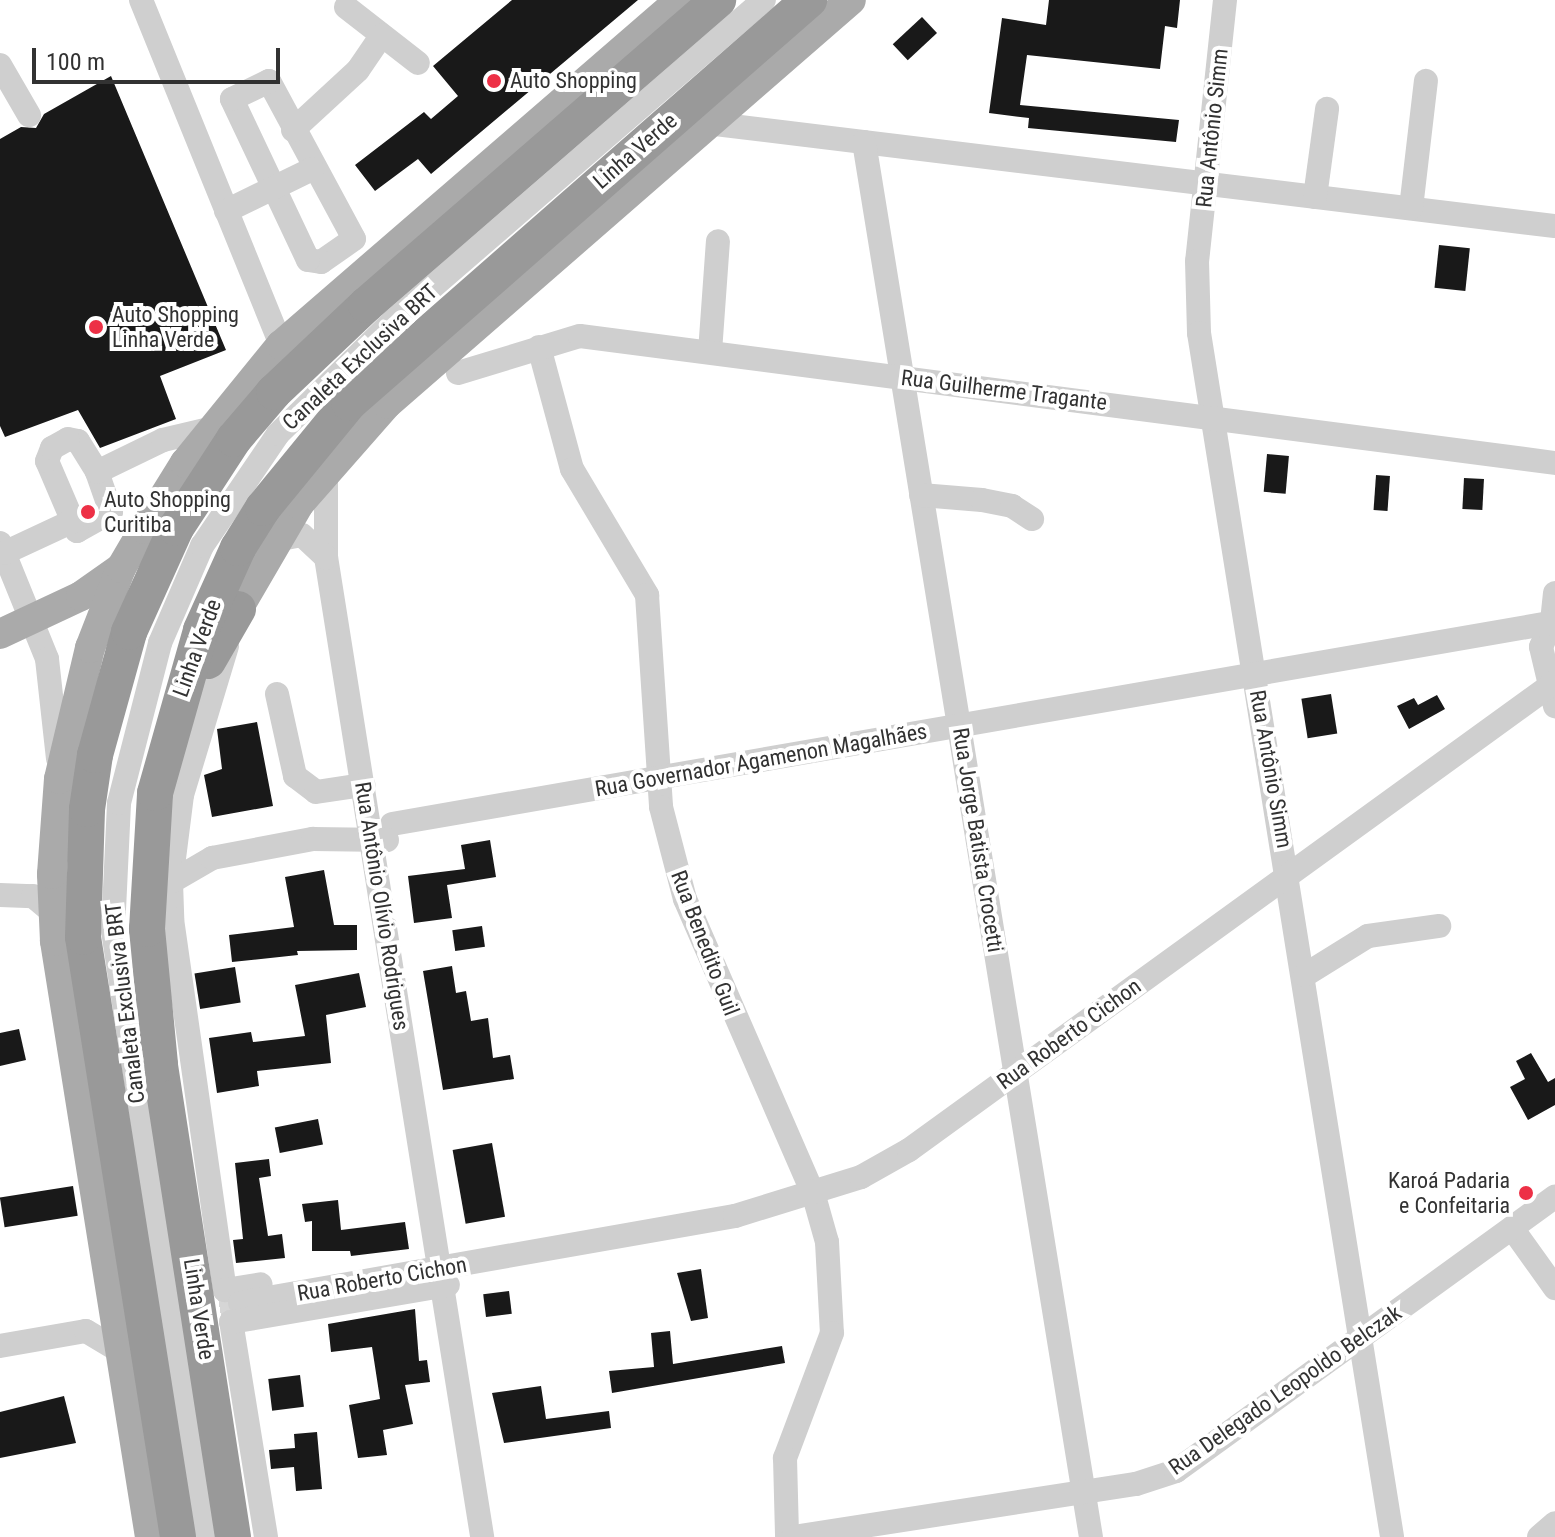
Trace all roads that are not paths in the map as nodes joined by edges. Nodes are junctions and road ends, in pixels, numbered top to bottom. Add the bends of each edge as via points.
1 (141, 0) edge
2 (680, 0) edge
3 (721, 0) edge
4 (764, 0) edge
5 (809, 0) edge
6 (851, 0) edge
7 (1225, 0) edge
8 (346, 7) dead end
9 (382, 35) junction
10 (693, 62) junction
11 (418, 63) dead end
12 (0, 65) edge
13 (1426, 81) dead end
14 (1327, 109) dead end
15 (29, 115) dead end
16 (707, 123) junction
17 (293, 130) junction
18 (864, 142) junction
19 (312, 169) junction
20 (1206, 184) junction
21 (273, 188) junction
22 (1315, 197) junction
23 (1411, 208) junction
24 (226, 211) junction
25 (1555, 226) edge
26 (718, 241) dead end
27 (281, 345) junction
28 (539, 347) junction
29 (710, 352) junction
30 (458, 373) dead end
31 (902, 377) junction
32 (1212, 417) junction
33 (213, 428) junction
34 (1555, 463) edge
35 (326, 468) junction
36 (97, 472) junction
37 (921, 495) junction
38 (1032, 519) dead end
39 (73, 521) junction
40 (276, 540) junction
41 (2, 548) edge
42 (326, 557) junction
43 (121, 568) junction
44 (1555, 593) edge
45 (238, 609) junction
46 (33, 619) junction
47 (1554, 625) edge
48 (0, 634) edge
49 (1255, 675) junction
50 (1554, 688) edge
51 (277, 694) dead end
52 (170, 725) junction
53 (959, 726) junction
54 (658, 777) junction
55 (59, 779) junction
56 (363, 785) junction
57 (367, 813) junction
58 (392, 824) dead end
59 (313, 839) junction
60 (175, 841) junction
61 (372, 842) junction
62 (53, 857) junction
63 (212, 858) junction
64 (1289, 875) junction
65 (171, 882) junction
66 (9, 893) edge
67 (53, 913) junction
68 (1439, 926) dead end
69 (1305, 975) junction
70 (1016, 1073) junction
71 (814, 1196) junction
72 (1555, 1197) edge
73 (1512, 1228) junction
74 (437, 1255) junction
75 (524, 1255) junction
76 (442, 1286) junction
77 (1555, 1288) edge
78 (110, 1293) junction
79 (232, 1305) junction
80 (86, 1331) junction
81 (1361, 1339) junction
82 (0, 1346) edge
83 (119, 1351) junction
84 (1084, 1493) junction
85 (150, 1537) edge
86 (178, 1537) edge
87 (205, 1537) edge
88 (233, 1537) edge
89 (266, 1537) edge
90 (482, 1537) edge
91 (790, 1537) edge
92 (1091, 1537) edge
93 (1392, 1537) edge

1 - 24 street
2 - 27 main road
3 - 10 street, Canaleta Exclusiva BRT
3 - 86 highway via 366,305 274,392 234,439 176,528 129,632 93,769 82,856 83,937
4 - 10 street, Canaleta Exclusiva BRT
5 - 52 highway, Linha Verde via 400,356 322,433 238,548 201,630
6 - 16 main road, Linha Verde
7 - 20 street, Rua Antônio Simm
8 - 9 street
9 - 11 street
9 - 17 street via 358,70
10 - 87 street, Canaleta Exclusiva BRT via 392,322 278,434 202,546 160,643 119,803 113,931
12 - 15 street
13 - 23 street
14 - 22 street
16 - 18 street
16 - 35 main road, Linha Verde via 430,364
17 - 19 street
17 - 21 street via 269,81 232,99
18 - 20 street
18 - 31 street, Rua Jorge Batista Crocetti
19 - 21 street
19 - 21 street via 354,239 321,262 308,260
20 - 22 street
20 - 32 street, Rua Antônio Simm via 1196,296
21 - 24 street
22 - 23 street
23 - 25 street
24 - 27 street
26 - 29 street
27 - 33 main road
28 - 29 street, Rua Guilherme Tragante via 580,336
28 - 30 street, Rua Guilherme Tragante
28 - 54 street, Rua Benedito Guil via 572,469 647,595
29 - 31 street, Rua Guilherme Tragante
31 - 32 street, Rua Guilherme Tragante
31 - 37 street, Rua Jorge Batista Crocetti
32 - 34 street, Rua Guilherme Tragante
32 - 49 street, Rua Antônio Simm
33 - 36 street via 163,440
33 - 43 main road via 185,463
35 - 40 main road, Linha Verde
35 - 42 street, Rua Antônio Olívio Rodrigues
36 - 39 street via 111,512 77,531
36 - 39 street via 78,441 68,439 52,448 47,461
37 - 38 street via 1012,506
37 - 53 street, Rua Jorge Batista Crocetti
39 - 41 street
40 - 42 street via 302,535
40 - 45 main road, Linha Verde
41 - 46 street
42 - 56 street, Rua Antônio Olívio Rodrigues
43 - 46 main road via 89,592
43 - 55 main road via 90,648
44 - 47 street
45 - 52 highway
45 - 60 street, Linha Verde via 187,776
46 - 48 main road
46 - 55 street via 52,676
47 - 49 street, Rua Governador Agamenon Magalhães
47 - 50 street via 1541,647
49 - 53 street, Rua Governador Agamenon Magalhães
49 - 64 street, Rua Antônio Simm
50 - 64 street, Rua Roberto Cichon
51 - 56 street via 295,776 316,792
52 - 88 highway, Linha Verde via 150,830 149,967
53 - 54 street, Rua Governador Agamenon Magalhães
53 - 70 street, Rua Jorge Batista Crocetti
54 - 57 street via 634,766
54 - 58 street, Rua Governador Agamenon Magalhães
54 - 61 street via 633,797
54 - 71 street, Rua Benedito Guil via 665,829 699,940
55 - 62 main road
56 - 57 street, Rua Antônio Olívio Rodrigues
57 - 59 street
57 - 61 street, Rua Antônio Olívio Rodrigues
59 - 61 street
59 - 63 street
60 - 63 street via 186,851
60 - 65 street, Linha Verde
61 - 74 street, Rua Antônio Olívio Rodrigues
62 - 66 street
62 - 67 main road
63 - 65 street
64 - 69 street, Rua Antônio Simm
64 - 70 street, Rua Roberto Cichon
65 - 79 street, Linha Verde via 181,1003
66 - 67 street via 41,900
67 - 78 main road
68 - 69 street via 1368,936
69 - 81 street, Rua Antônio Simm
70 - 71 street, Rua Roberto Cichon via 884,1165
70 - 84 street, Rua Jorge Batista Crocetti
71 - 75 street, Rua Roberto Cichon
71 - 91 street, Rua Benedito Guil via 831,1267 832,1333 785,1458
72 - 73 street, Rua Delegado Leopoldo Belczak
73 - 77 street
73 - 81 street, Rua Delegado Leopoldo Belczak
74 - 75 street via 503,1248
74 - 79 street
75 - 76 street, Rua Roberto Cichon
75 - 79 street, Rua Roberto Cichon
76 - 79 street, Rua Roberto Cichon
76 - 90 street
78 - 80 street via 101,1315
78 - 83 main road
79 - 89 street, Linha Verde
80 - 82 street
80 - 83 street
81 - 84 street, Rua Delegado Leopoldo Belczak via 1176,1471
81 - 93 street, Rua Antônio Simm
83 - 85 main road
84 - 91 street, Rua Delegado Leopoldo Belczak
84 - 92 street, Rua Jorge Batista Crocetti

